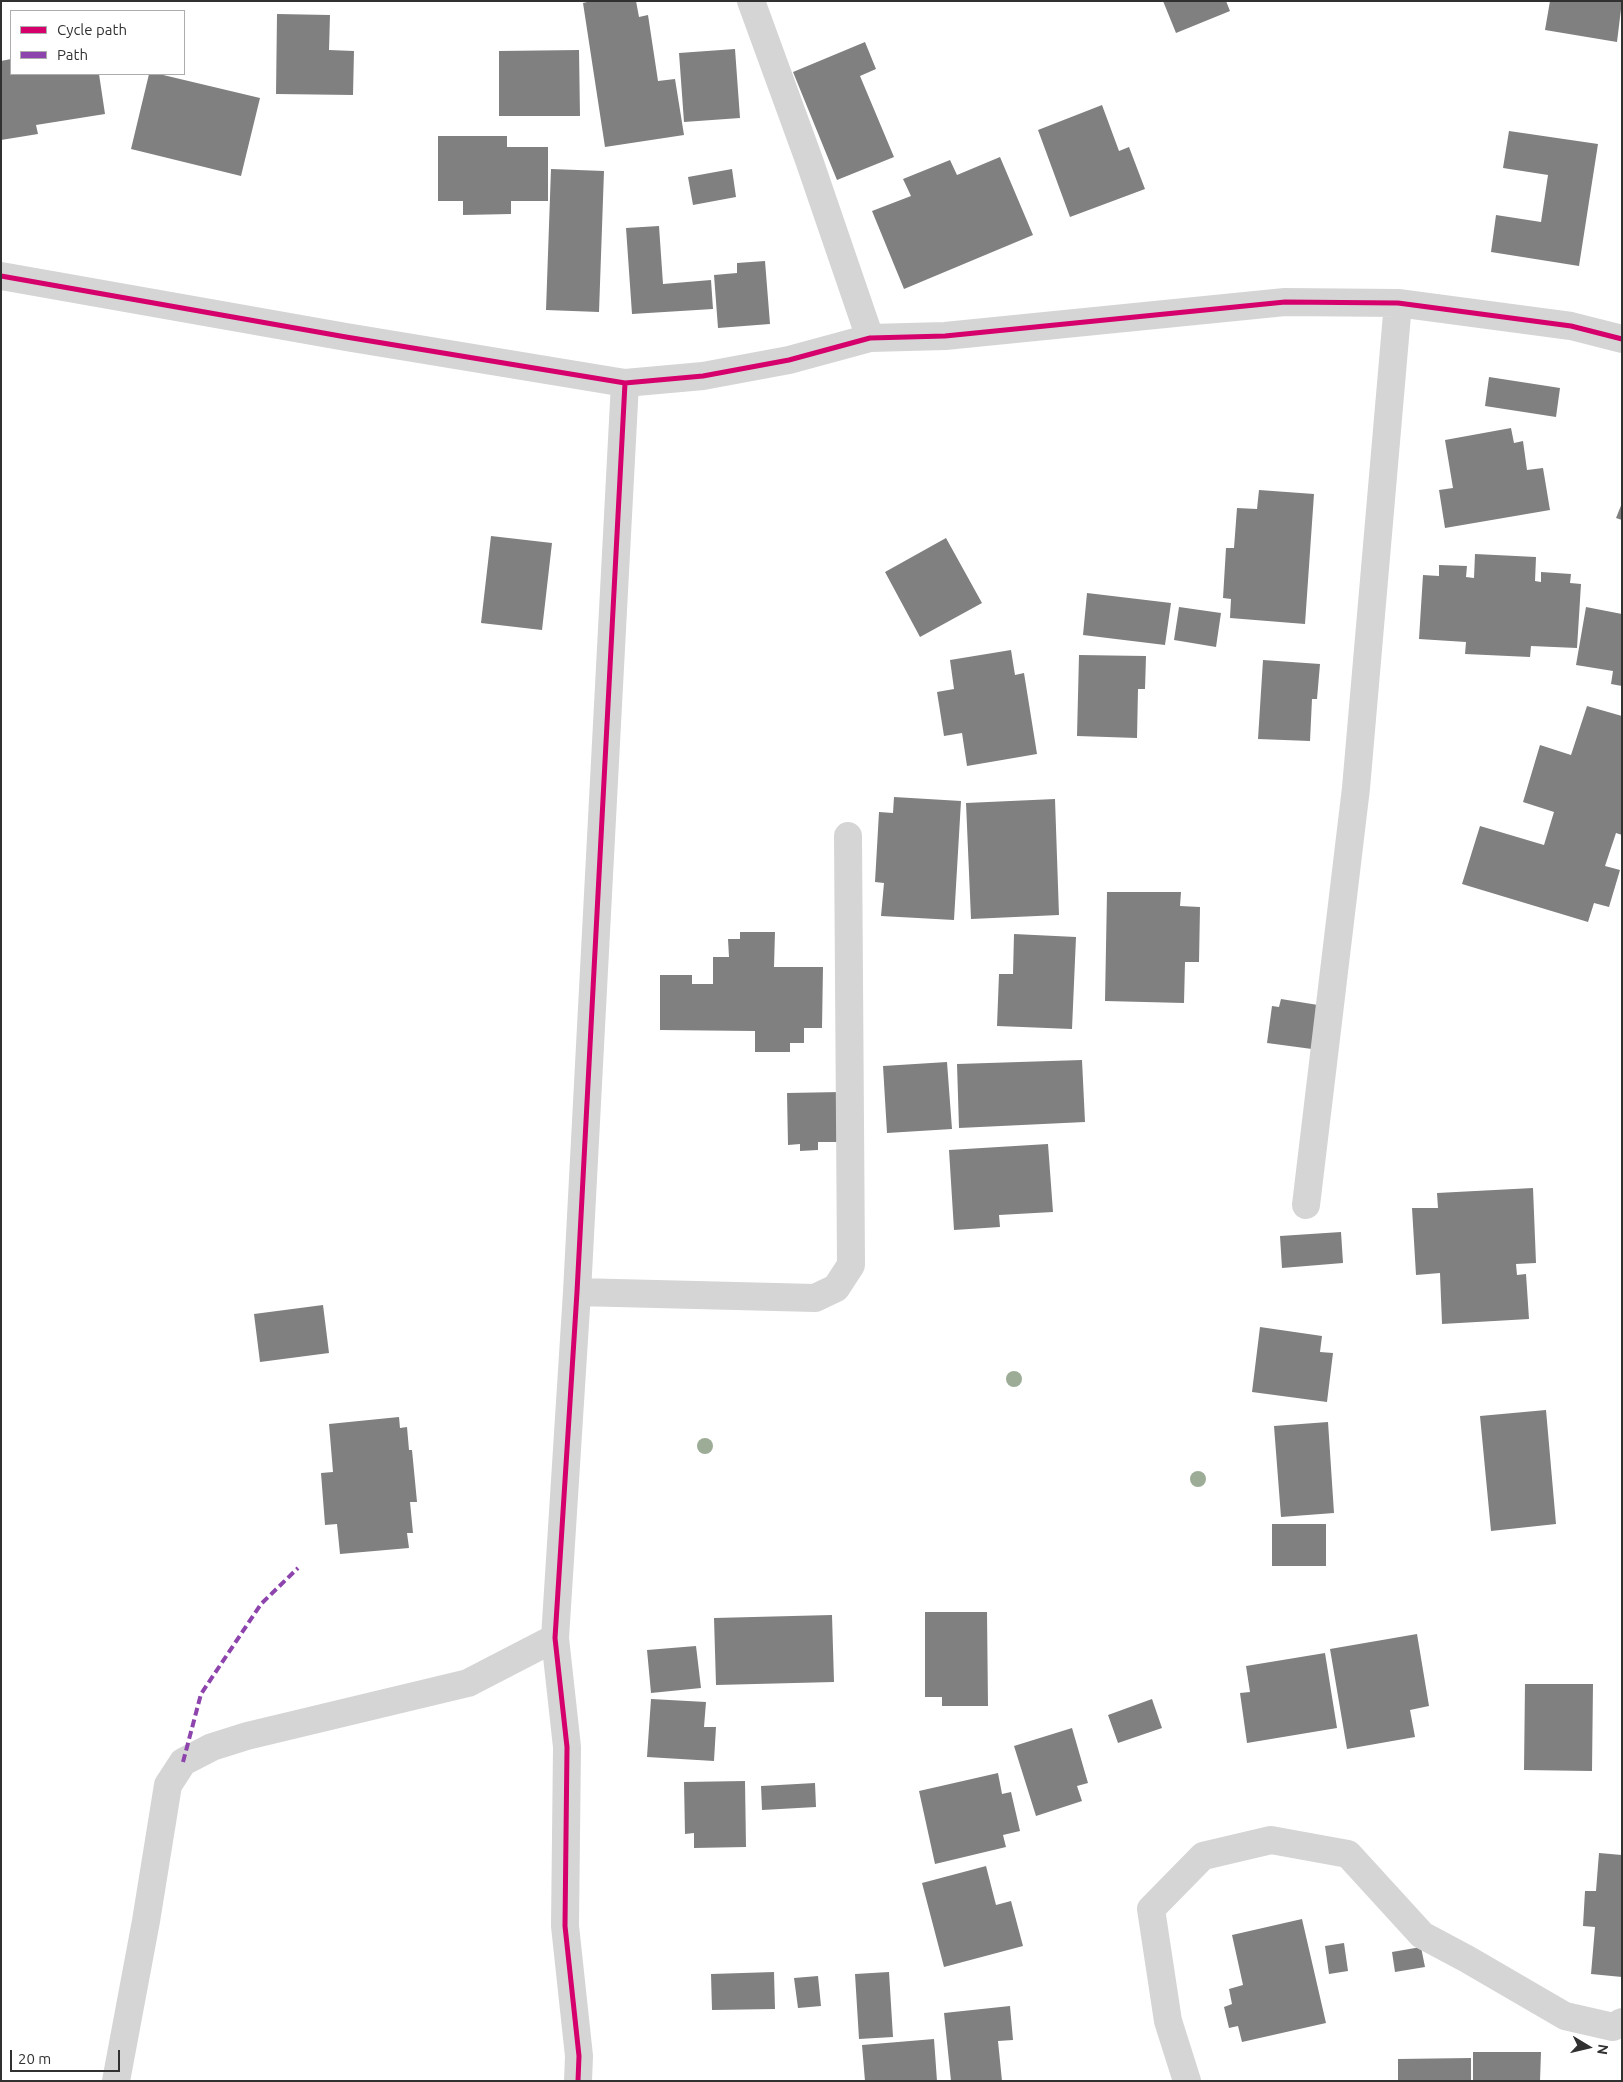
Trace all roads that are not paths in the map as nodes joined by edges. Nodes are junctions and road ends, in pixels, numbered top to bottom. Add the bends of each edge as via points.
1 (751, 1) edge
2 (1, 276) edge
3 (1398, 303) junction
4 (870, 338) junction
5 (1622, 339) edge
6 (625, 383) junction
7 (848, 836) dead end
8 (1306, 1205) dead end
9 (577, 1292) junction
10 (555, 1638) junction
11 (1622, 2022) edge
12 (116, 2081) edge
13 (578, 2081) edge
14 (1186, 2081) edge

1 - 4 street
2 - 6 street
3 - 4 street via 1285,302 945,336
3 - 5 street via 1571,326
3 - 8 street via 1356,788
4 - 6 street via 780,362 703,376
6 - 9 street
7 - 9 street via 851,1265 836,1288 815,1298
9 - 10 street
10 - 12 street via 468,1683 247,1736 212,1747 183,1762 168,1785
10 - 13 street via 567,1747 565,1926 579,2056
11 - 14 street via 1613,2027 1565,2016 1422,1935 1348,1854 1271,1840 1203,1856 1152,1909 1168,2021

